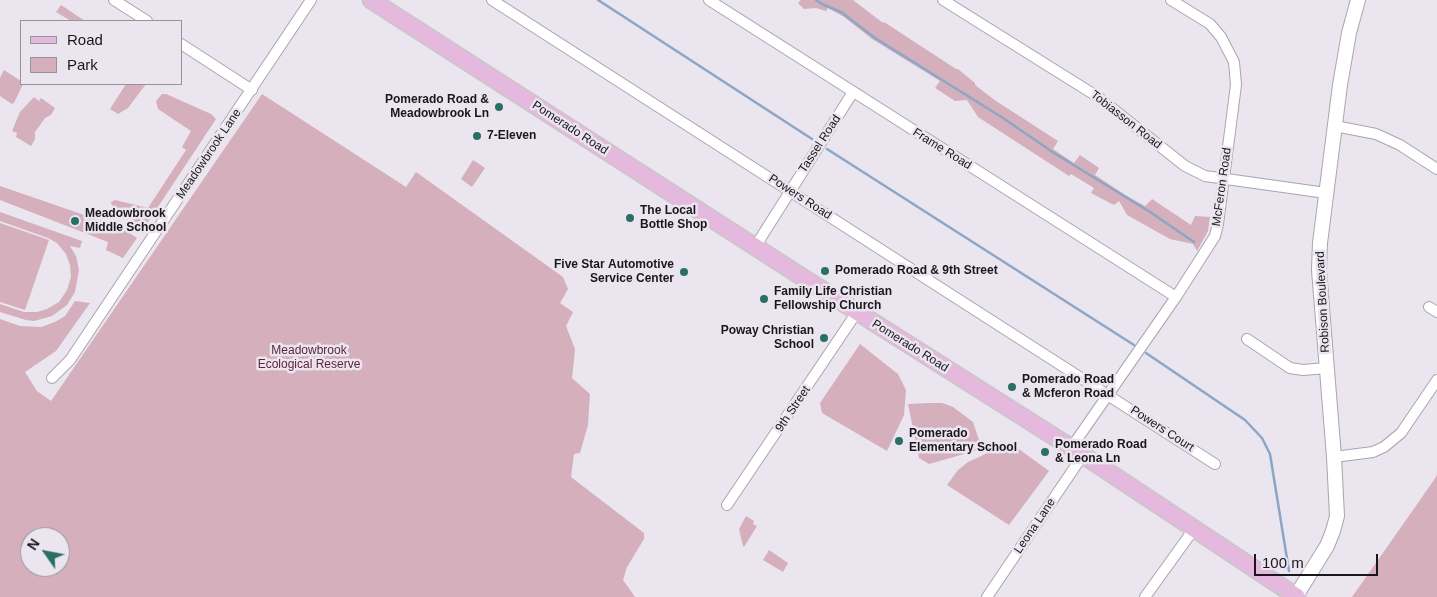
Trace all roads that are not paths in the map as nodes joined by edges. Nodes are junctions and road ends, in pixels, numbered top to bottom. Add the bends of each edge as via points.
1 (114, 0) edge
2 (312, 0) edge
3 (371, 0) edge
4 (492, 0) edge
5 (708, 0) edge
6 (943, 0) edge
7 (1171, 0) edge
8 (1358, 0) edge
9 (145, 20) edge
10 (182, 45) edge
11 (252, 90) junction
12 (853, 92) junction
13 (1335, 126) junction
14 (1437, 170) edge
15 (1224, 179) junction
16 (791, 190) junction
17 (1326, 193) junction
18 (755, 247) junction
19 (1176, 297) junction
20 (857, 312) junction
21 (1247, 339) dead end
22 (1327, 368) junction
23 (52, 378) dead end
24 (1437, 380) edge
25 (1109, 394) junction
26 (1077, 452) junction
27 (1334, 457) junction
28 (1216, 464) dead end
29 (727, 505) dead end
30 (1194, 529) junction
31 (987, 597) edge
32 (1146, 597) edge
33 (1296, 597) edge

1 - 9 street
2 - 11 street, Meadowbrook Lane
3 - 18 main road, Pomerado Road
4 - 16 street, Powers Road
5 - 12 street, Frame Road
6 - 15 street, Tobiasson Road via 1098,97 1185,166 1205,176
7 - 15 street, McFeron Road via 1210,24 1234,62 1236,85
8 - 13 street, Robison Boulevard via 1349,33
10 - 11 street
11 - 23 street, Meadowbrook Lane via 70,360
12 - 16 street, Tassel Road
12 - 19 street, Frame Road
13 - 14 street via 1376,134 1400,145
13 - 17 street, Robison Boulevard
15 - 17 street, Tobiasson Road
15 - 19 street, McFeron Road via 1215,236
16 - 18 street, Tassel Road
16 - 25 street, Powers Road
17 - 22 street, Robison Boulevard via 1319,270
18 - 20 main road, Pomerado Road
19 - 25 street, McFeron Road
20 - 26 main road, Pomerado Road
20 - 29 street, 9th Street
21 - 22 street via 1290,368
22 - 27 street, Robison Boulevard
24 - 27 street via 1401,433 1384,447 1373,452
25 - 26 street, McFeron Road
25 - 28 street, Powers Court
26 - 30 main road, Pomerado Road
26 - 31 street, Leona Lane
27 - 33 street, Robison Boulevard via 1334,531
30 - 32 street
30 - 33 main road, Pomerado Road

